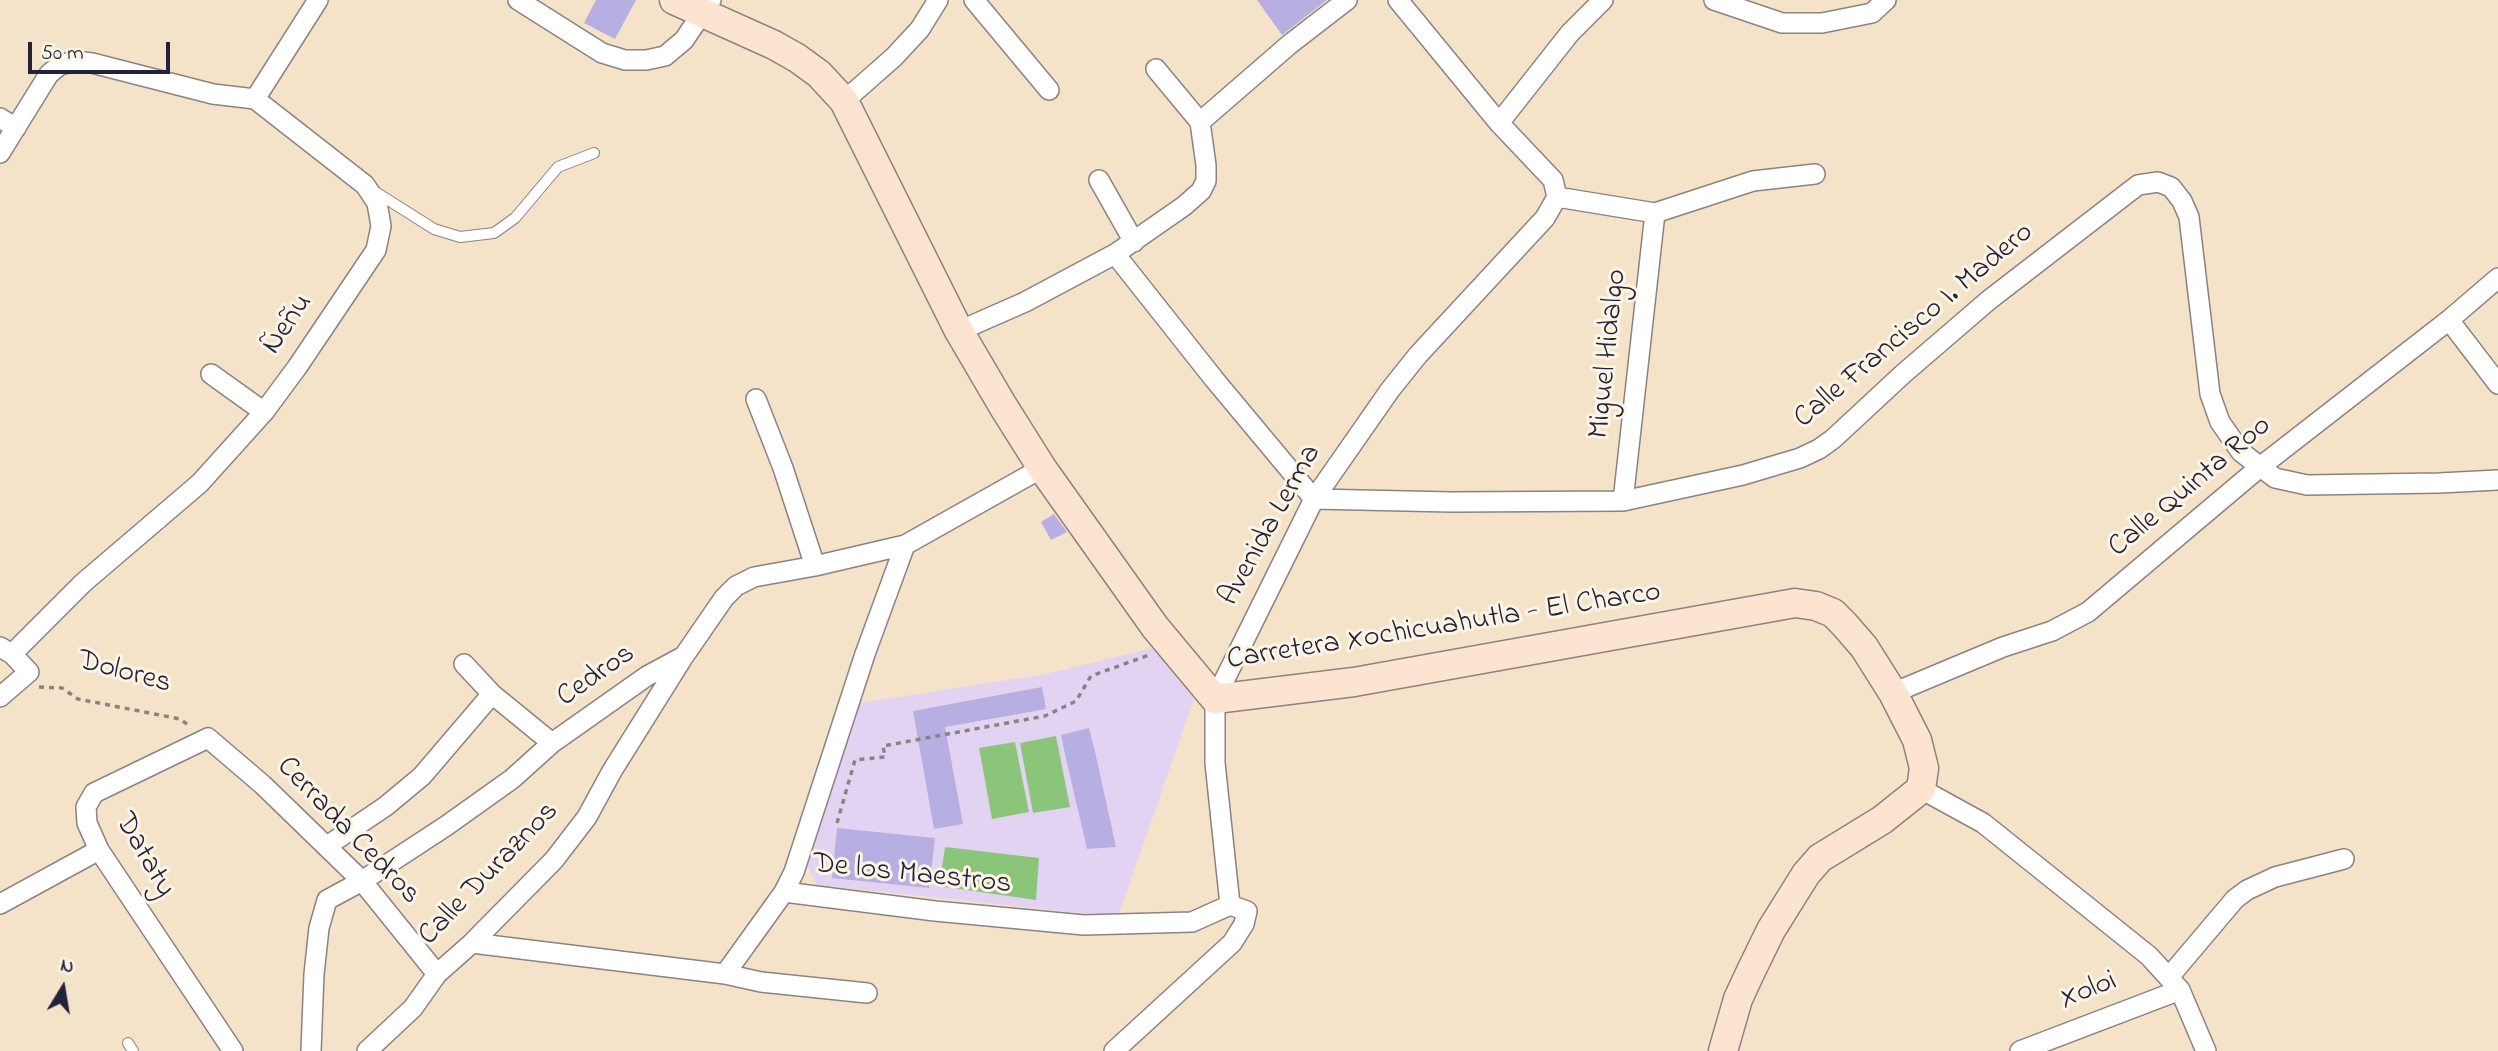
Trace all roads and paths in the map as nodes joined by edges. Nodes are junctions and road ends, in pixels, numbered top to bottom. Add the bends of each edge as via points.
1 (318, 0) edge
2 (519, 0) edge
3 (674, 0) edge
4 (938, 0) edge
5 (974, 0) edge
6 (1398, 0) edge
7 (1603, 0) edge
8 (1714, 0) edge
9 (1886, 0) edge
10 (1340, 2) edge
11 (706, 6) edge
12 (1156, 69) dead end
13 (1049, 90) dead end
14 (255, 99) junction
15 (844, 101) junction
16 (1199, 122) junction
17 (8, 123) edge
18 (1499, 123) junction
19 (0, 153) edge
20 (594, 153) dead end
21 (1815, 174) dead end
22 (1099, 180) dead end
23 (365, 185) junction
24 (1557, 197) junction
25 (1655, 213) junction
26 (1134, 242) junction
27 (1115, 254) junction
28 (2498, 278) edge
29 (2449, 320) junction
30 (959, 331) junction
31 (211, 374) dead end
32 (2498, 384) edge
33 (756, 399) dead end
34 (264, 412) junction
35 (2260, 467) junction
36 (1042, 468) junction
37 (2498, 480) edge
38 (1314, 499) junction
39 (1623, 501) junction
40 (905, 545) junction
41 (815, 566) junction
42 (1170, 646) junction
43 (4, 652) edge
44 (684, 656) junction
45 (464, 664) dead end
46 (29, 672) junction
47 (1893, 693) junction
48 (492, 694) junction
49 (0, 697) edge
50 (1215, 699) junction
51 (208, 738) junction
52 (552, 743) junction
53 (1921, 789) junction
54 (837, 823) dead end
55 (327, 846) junction
56 (99, 850) junction
57 (2344, 859) dead end
58 (362, 881) junction
59 (783, 892) junction
60 (0, 904) edge
61 (1230, 905) junction
62 (472, 943) junction
63 (437, 974) junction
64 (725, 974) junction
65 (2174, 983) junction
66 (867, 993) dead end
67 (233, 1051) edge
68 (312, 1051) edge
69 (367, 1051) edge
70 (1114, 1051) edge
71 (1723, 1051) edge
72 (2020, 1051) edge
73 (2206, 1051) edge

1 - 14 street
2 - 11 street via 602,53 625,60 665,56 684,40
3 - 11 main road, Carretera Xochicuahutla - El Charco
4 - 15 street via 894,57
5 - 13 street
6 - 18 street
7 - 18 street via 1570,33
8 - 9 street via 1782,23 1852,18 1872,13
10 - 16 street
11 - 15 main road, Carretera Xochicuahutla - El Charco via 797,58
12 - 16 street
14 - 17 street via 213,94 75,61 49,74
14 - 23 street, Ñeñu
15 - 30 main road, Carretera Xochicuahutla - El Charco
16 - 26 street via 1206,165 1201,191
17 - 19 street
18 - 24 street via 1553,180
20 - 23 lane via 558,167 515,218 494,233 460,237 434,229
21 - 25 street via 1754,181
22 - 26 street
23 - 34 street, Ñeñu via 377,203 381,226 376,250
24 - 25 street
24 - 38 street, Avenida Lerma via 1545,218 1418,355
25 - 39 street, Miguel Hidalgo
26 - 27 street
27 - 30 street
27 - 38 street
28 - 29 street, Calle Quinta Roo
29 - 32 street
29 - 35 street, Calle Quinta Roo
30 - 36 main road, Carretera Xochicuahutla - El Charco
31 - 34 street
33 - 41 street
34 - 43 street, Ñeñu via 200,483
35 - 37 street, Calle Francisco I. Madero via 2275,478 2307,485
35 - 39 street, Calle Francisco I. Madero via 2241,452 2220,422 2208,381 2189,217 2171,187 2158,182 2138,185 1989,300 1819,449 1744,475
35 - 47 street, Calle Quinta Roo via 2070,623
36 - 40 street, Cedros
36 - 42 main road, Carretera Xochicuahutla - El Charco
38 - 39 street, Calle Francisco I. Madero
38 - 50 street, Avenida Lerma
40 - 41 street, Cedros
40 - 59 street, De los Maestros via 794,872
41 - 44 street, Cedros via 754,577 736,586
42 - 50 main road, Carretera Xochicuahutla - El Charco
42 - 54 path via 1091,676 1076,701 1045,716 883,746 885,757 855,760
43 - 46 street, Dolores
44 - 52 street, Cedros via 647,676
44 - 62 street, Calle Duraznos via 587,817 554,860
45 - 48 street
46 - 49 street, Dolores
46 - 51 path, Dolores via 37,687 62,688 78,699 180,719
47 - 50 main road, Carretera Xochicuahutla - El Charco via 1844,624 1816,606 1795,603 1354,682
47 - 53 main road, Carretera Xochicuahutla - El Charco via 1921,752
48 - 52 street
48 - 55 street via 422,776
50 - 61 street, Avenida Lerma via 1215,763
51 - 55 street, Cerrada Cedros
51 - 56 street, Dataty via 94,793 86,807 87,823
52 - 58 street, Cedros via 512,779
53 - 65 street via 1983,823 2149,956
53 - 71 main road via 1821,858 1806,874 1751,971
55 - 58 street, Cerrada Cedros
56 - 60 street
56 - 67 street, Dataty
57 - 65 street via 2275,877 2247,890 2235,899
58 - 63 street, Cerrada Cedros
58 - 68 street, Cedros via 327,900 321,916
59 - 61 street, De los Maestros via 1084,925 1192,922
59 - 64 street
61 - 70 street, Avenida Lerma via 1247,911 1232,943
62 - 63 street, Calle Duraznos
62 - 64 street
63 - 69 street, Calle Duraznos via 413,1008
64 - 66 street
65 - 72 street, Xoloi
65 - 73 street

